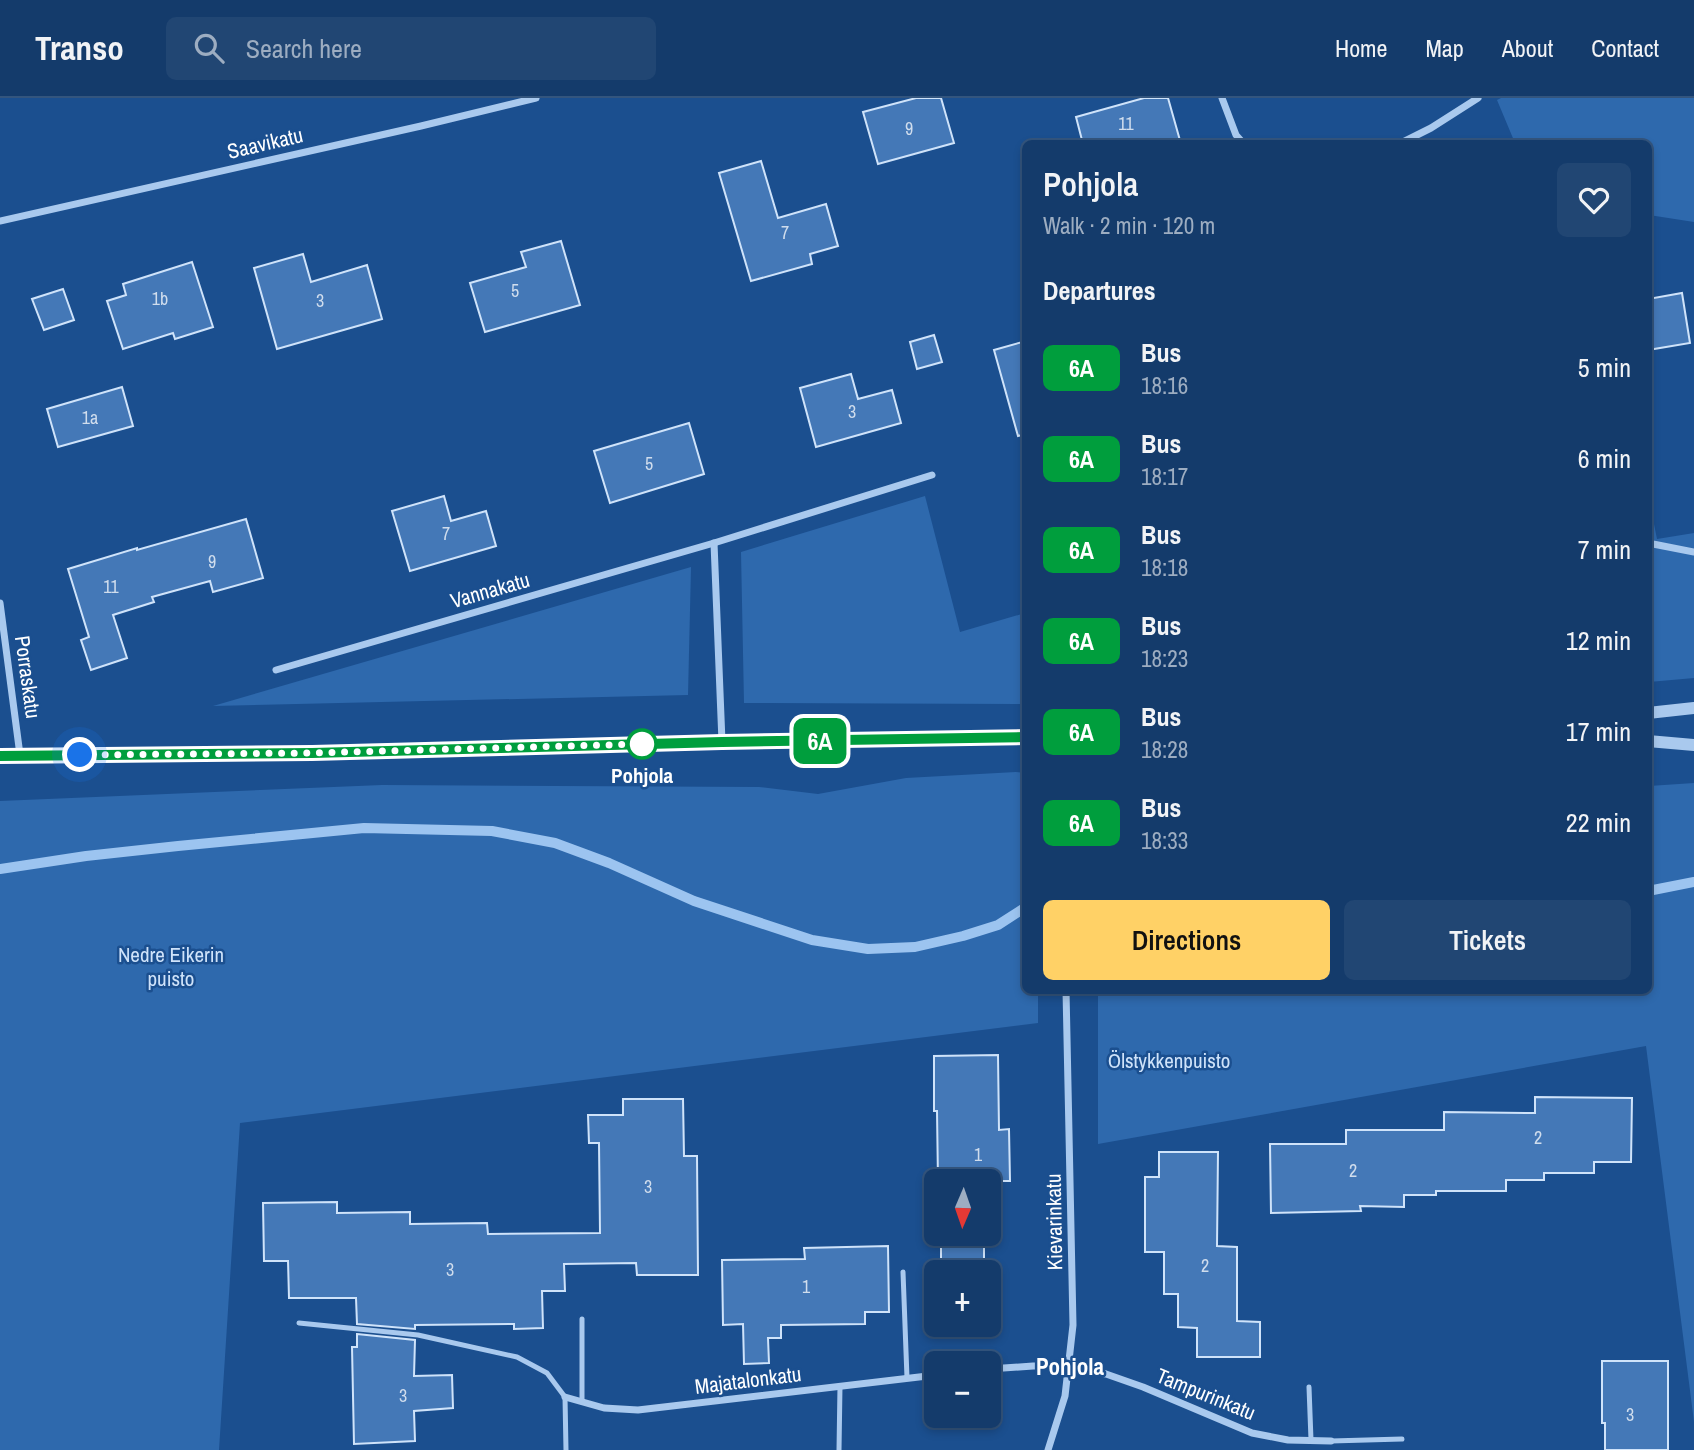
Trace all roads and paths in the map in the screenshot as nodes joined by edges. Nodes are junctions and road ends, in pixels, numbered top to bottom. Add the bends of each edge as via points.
1 (536, 98) edge
2 (1222, 98) edge
3 (1478, 98) edge
4 (1240, 140) edge
5 (1407, 140) edge
6 (0, 221) edge
7 (932, 475) dead end
8 (714, 543) junction
9 (1652, 543) edge
10 (1694, 552) edge
11 (0, 603) edge
12 (276, 670) dead end
13 (1694, 708) edge
14 (1652, 713) edge
15 (1022, 737) edge
16 (1652, 741) edge
17 (722, 742) junction
18 (1694, 745) edge
19 (20, 755) junction
20 (0, 756) edge
21 (1066, 994) edge
22 (903, 1272) dead end
23 (582, 1319) dead end
24 (299, 1323) dead end
25 (1070, 1366) junction
26 (1001, 1367) edge
27 (924, 1376) edge
28 (907, 1378) junction
29 (840, 1386) junction
30 (1308, 1387) dead end
31 (565, 1397) junction
32 (582, 1402) junction
33 (1402, 1439) dead end
34 (1311, 1440) junction
35 (1331, 1441) joint
36 (566, 1450) edge
37 (839, 1450) edge
38 (1048, 1450) edge

1 - 6 street, Saavikatu
2 - 4 street
3 - 5 street
7 - 8 street, Vannakatu
8 - 12 street, Vannakatu
8 - 17 street
9 - 10 street
11 - 19 street, Porraskatu
13 - 14 street
15 - 17 street
16 - 18 street
17 - 19 street
19 - 20 street
21 - 25 street, Kievarinkatu via 1073,1305
22 - 28 lane
23 - 32 lane
24 - 31 lane via 418,1335 517,1357 547,1373
25 - 26 street
25 - 34 street, Tampurinkatu via 1143,1387 1252,1433
25 - 38 street, Kievarinkatu
27 - 28 street, Majatalonkatu
28 - 29 street, Majatalonkatu
29 - 32 street, Majatalonkatu via 638,1410
29 - 37 lane
30 - 34 lane
31 - 32 street, Majatalonkatu
31 - 36 lane
33 - 35 lane
34 - 35 street, Tampurinkatu

